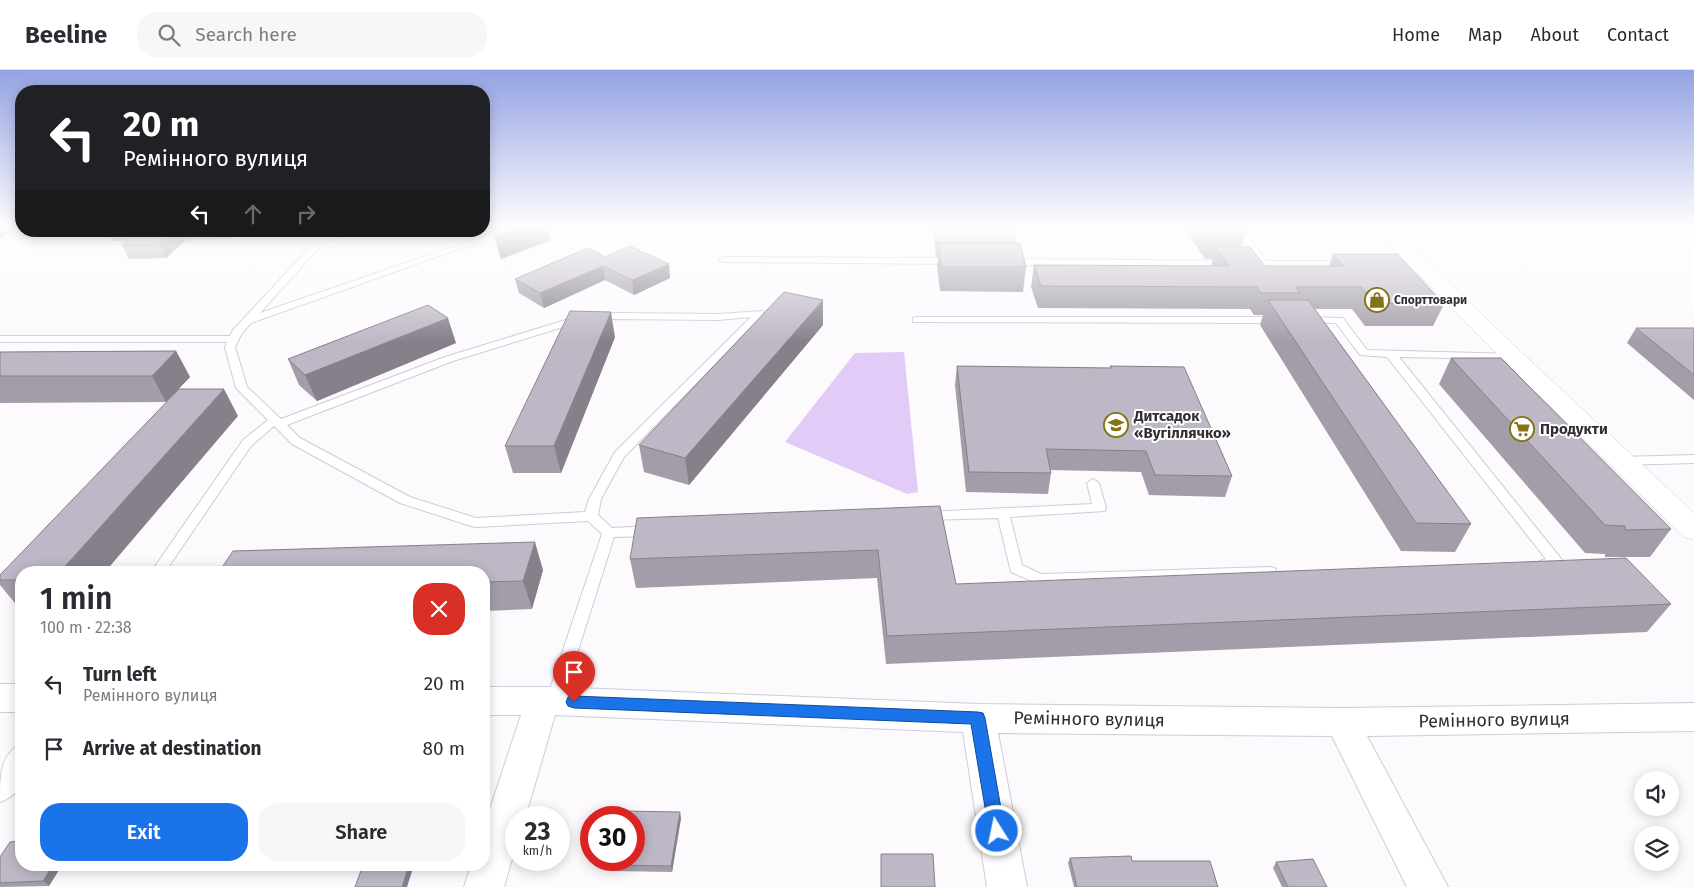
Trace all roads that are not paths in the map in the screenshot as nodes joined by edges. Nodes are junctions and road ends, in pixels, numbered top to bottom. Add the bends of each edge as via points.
1 (297, 266) edge
2 (405, 266) edge
3 (1413, 266) edge
4 (917, 320) dead end
5 (246, 322) junction
6 (0, 339) edge
7 (233, 339) junction
8 (1390, 353) junction
9 (1512, 356) junction
10 (277, 422) junction
11 (1694, 459) edge
12 (1621, 461) junction
13 (1093, 483) dead end
14 (1003, 513) junction
15 (591, 516) junction
16 (911, 516) edge
17 (668, 530) edge
18 (1694, 530) edge
19 (609, 533) junction
20 (1527, 564) edge
21 (162, 566) edge
22 (1288, 571) edge
23 (0, 698) edge
24 (15, 698) edge
25 (490, 701) edge
26 (548, 701) junction
27 (1694, 717) edge
28 (978, 718) junction
29 (1342, 722) junction
30 (15, 767) edge
31 (0, 786) edge
32 (490, 870) edge
33 (490, 871) edge
34 (484, 887) edge
35 (1006, 887) edge
36 (1428, 887) edge

1 - 5 lane
2 - 5 lane
3 - 9 main road
4 - 8 lane via 1339,320 1364,353
5 - 7 lane
6 - 7 lane
7 - 10 lane via 230,348 242,388
8 - 9 lane
8 - 20 lane via 1557,563
9 - 12 main road
10 - 15 lane via 296,441 405,500 476,523
10 - 15 lane via 449,359 572,321 614,316 718,317 760,313 619,455 595,499
10 - 21 lane via 248,443
11 - 12 lane
12 - 18 main road
13 - 14 lane via 1100,508
14 - 16 lane
14 - 22 lane via 1016,568 1039,579
15 - 19 lane
17 - 19 lane
19 - 26 lane
23 - 24 street
25 - 26 street, Ремінного вулиця
26 - 28 street, Ремінного вулиця
26 - 32 street
27 - 29 street, Ремінного вулиця
28 - 29 street, Ремінного вулиця
28 - 35 street
29 - 36 street
30 - 31 street
33 - 34 street

